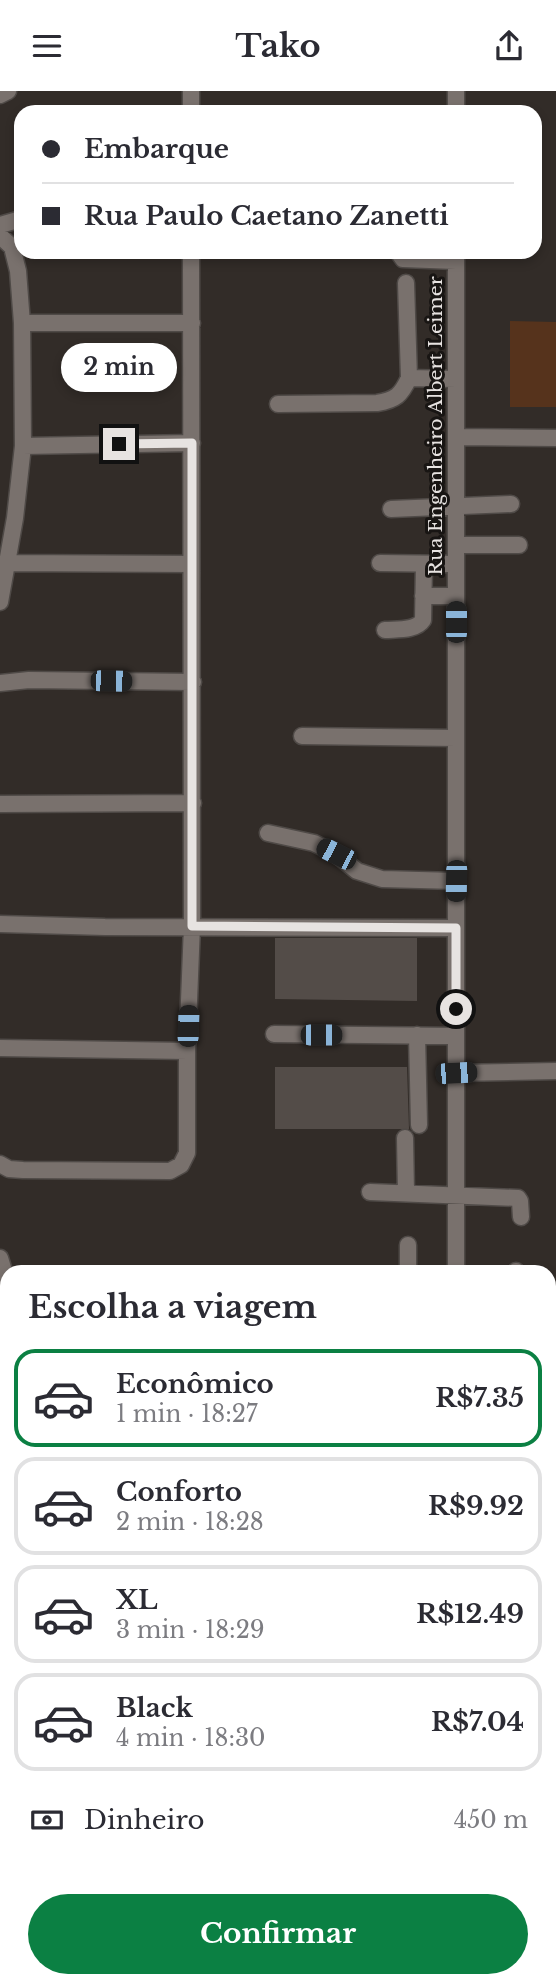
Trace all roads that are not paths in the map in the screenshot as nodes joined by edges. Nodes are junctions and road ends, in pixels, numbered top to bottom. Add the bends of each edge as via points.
1 (8, 91) edge
2 (0, 95) edge
3 (0, 236) edge
4 (14, 252) edge
5 (16, 259) edge
6 (191, 259) edge
7 (456, 259) edge
8 (406, 283) dead end
9 (22, 323) junction
10 (192, 323) junction
11 (409, 378) junction
12 (456, 379) junction
13 (278, 404) dead end
14 (456, 437) junction
15 (556, 438) edge
16 (192, 443) junction
17 (23, 446) junction
18 (511, 505) dead end
19 (456, 507) junction
20 (391, 509) dead end
21 (456, 545) junction
22 (519, 545) dead end
23 (7, 563) junction
24 (380, 563) dead end
25 (191, 564) junction
26 (424, 564) junction
27 (456, 564) junction
28 (423, 596) junction
29 (456, 596) junction
30 (0, 602) edge
31 (385, 630) dead end
32 (193, 682) junction
33 (0, 683) edge
34 (302, 736) dead end
35 (456, 738) junction
36 (193, 803) junction
37 (0, 804) edge
38 (268, 833) dead end
39 (456, 881) junction
40 (0, 924) edge
41 (192, 926) junction
42 (456, 928) junction
43 (274, 1034) dead end
44 (417, 1035) junction
45 (456, 1035) junction
46 (0, 1048) edge
47 (187, 1051) junction
48 (556, 1071) edge
49 (456, 1073) junction
50 (419, 1125) dead end
51 (405, 1138) dead end
52 (0, 1164) edge
53 (370, 1192) dead end
54 (406, 1193) junction
55 (456, 1195) junction
56 (521, 1217) dead end
57 (408, 1245) dead end
58 (408, 1265) edge
59 (456, 1265) edge

1 - 2 street
3 - 4 street
5 - 9 street
6 - 10 street
7 - 12 street, Rua Engenheiro Albert Leimer
8 - 11 street
9 - 10 street
9 - 17 street
10 - 16 street
11 - 12 street
11 - 13 street via 391,401 377,404
12 - 14 street, Rua Engenheiro Albert Leimer
14 - 15 street
14 - 19 street, Rua Engenheiro Albert Leimer
16 - 17 street
16 - 25 street
17 - 23 street
18 - 19 street
19 - 20 street
19 - 21 street, Rua Engenheiro Albert Leimer
21 - 22 street
21 - 27 street, Rua Engenheiro Albert Leimer
23 - 25 street
23 - 30 street
24 - 26 street
25 - 32 street
26 - 27 street
26 - 28 street
27 - 29 street, Rua Engenheiro Albert Leimer
28 - 29 street
28 - 31 street via 420,625
29 - 35 street, Rua Engenheiro Albert Leimer
32 - 33 street
32 - 36 street
34 - 35 street
35 - 39 street, Rua Engenheiro Albert Leimer
36 - 37 street
36 - 41 street
38 - 39 street via 314,843 357,871 382,879
39 - 42 street, Rua Engenheiro Albert Leimer
40 - 41 street
41 - 42 street
41 - 47 street
42 - 45 street, Rua Engenheiro Albert Leimer
43 - 44 street
44 - 45 street
44 - 50 street
45 - 49 street, Rua Engenheiro Albert Leimer
46 - 47 street
47 - 52 street via 187,1153 181,1165 170,1171 23,1170
48 - 49 street
49 - 55 street, Rua Engenheiro Albert Leimer
51 - 54 street
53 - 54 street
54 - 55 street
55 - 56 street via 518,1198
55 - 59 street, Rua Engenheiro Albert Leimer
57 - 58 street

